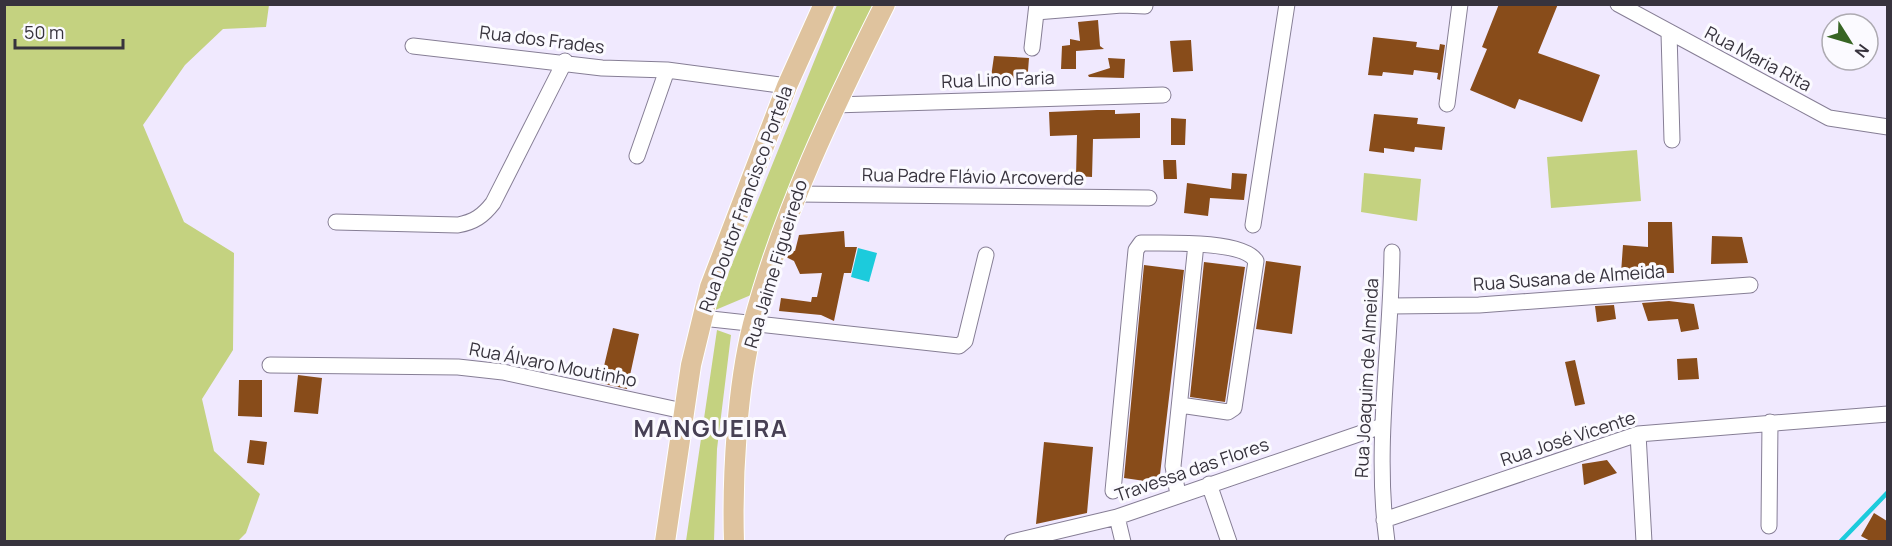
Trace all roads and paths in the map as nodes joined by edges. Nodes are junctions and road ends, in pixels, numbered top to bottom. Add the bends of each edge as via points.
1 (824, 4) edge
2 (885, 4) edge
3 (1287, 4) edge
4 (1460, 4) edge
5 (1618, 4) edge
6 (1122, 5) edge
7 (1145, 6) dead end
8 (1037, 8) edge
9 (1669, 33) junction
10 (413, 46) dead end
11 (1032, 48) dead end
12 (565, 61) junction
13 (667, 70) junction
14 (787, 86) junction
15 (1163, 95) dead end
16 (1447, 104) dead end
17 (834, 105) junction
18 (1887, 127) edge
19 (1672, 140) dead end
20 (637, 156) dead end
21 (797, 195) junction
22 (1149, 198) dead end
23 (336, 222) dead end
24 (1253, 225) dead end
25 (1196, 244) junction
26 (1392, 252) dead end
27 (986, 255) dead end
28 (1750, 285) dead end
29 (1391, 306) junction
30 (702, 318) junction
31 (753, 325) junction
32 (270, 365) dead end
33 (1180, 405) junction
34 (683, 411) junction
35 (1887, 414) edge
36 (1770, 422) junction
37 (1382, 426) junction
38 (1638, 434) junction
39 (1209, 484) junction
40 (1113, 491) dead end
41 (1178, 495) junction
42 (1117, 517) junction
43 (1384, 520) junction
44 (1768, 526) dead end
45 (665, 542) edge
46 (734, 542) edge
47 (1012, 542) edge
48 (1123, 542) edge
49 (1229, 542) edge
50 (1387, 542) edge
51 (1644, 542) edge

1 - 14 main road, Rua Doutor Francisco Portela
2 - 17 main road, Rua Jaime Figueiredo
3 - 24 street
4 - 16 street
5 - 9 street, Rua Maria Rita
6 - 7 street
6 - 8 street
8 - 11 street
9 - 18 street, Rua Maria Rita via 1830,118
9 - 19 street
10 - 12 street, Rua dos Frades
12 - 13 street, Rua dos Frades via 602,68
12 - 23 street via 493,203 483,215 458,225
13 - 14 street, Rua dos Frades
13 - 20 street
14 - 30 main road, Rua Doutor Francisco Portela via 710,287
15 - 17 street, Rua Lino Faria
17 - 21 main road, Rua Jaime Figueiredo
21 - 22 street, Rua Padre Flávio Arcoverde
21 - 31 main road, Rua Jaime Figueiredo
25 - 33 street
25 - 33 street via 1244,251 1256,261 1234,408 1228,412
25 - 40 street via 1141,243 1136,250
26 - 29 street, Rua Joaquim de Almeida
27 - 31 street via 962,345
28 - 29 street, Rua Susana de Almeida via 1479,305
29 - 37 street, Rua Joaquim de Almeida
30 - 31 street
30 - 34 main road, Rua Doutor Francisco Portela
31 - 46 main road, Rua Jaime Figueiredo via 738,430
32 - 34 street, Rua Álvaro Moutinho via 458,367
33 - 41 street via 1173,466
34 - 45 main road, Rua Doutor Francisco Portela
35 - 36 street, Rua José Vicente
36 - 38 street, Rua José Vicente
36 - 44 street
37 - 39 street, Travessa das Flores
37 - 43 street, Rua Joaquim de Almeida
38 - 43 street, Rua José Vicente
38 - 51 street
39 - 41 street, Travessa das Flores
39 - 49 street
41 - 42 street, Travessa das Flores
42 - 47 street, Travessa das Flores
42 - 48 street
43 - 50 street, Rua Joaquim de Almeida

